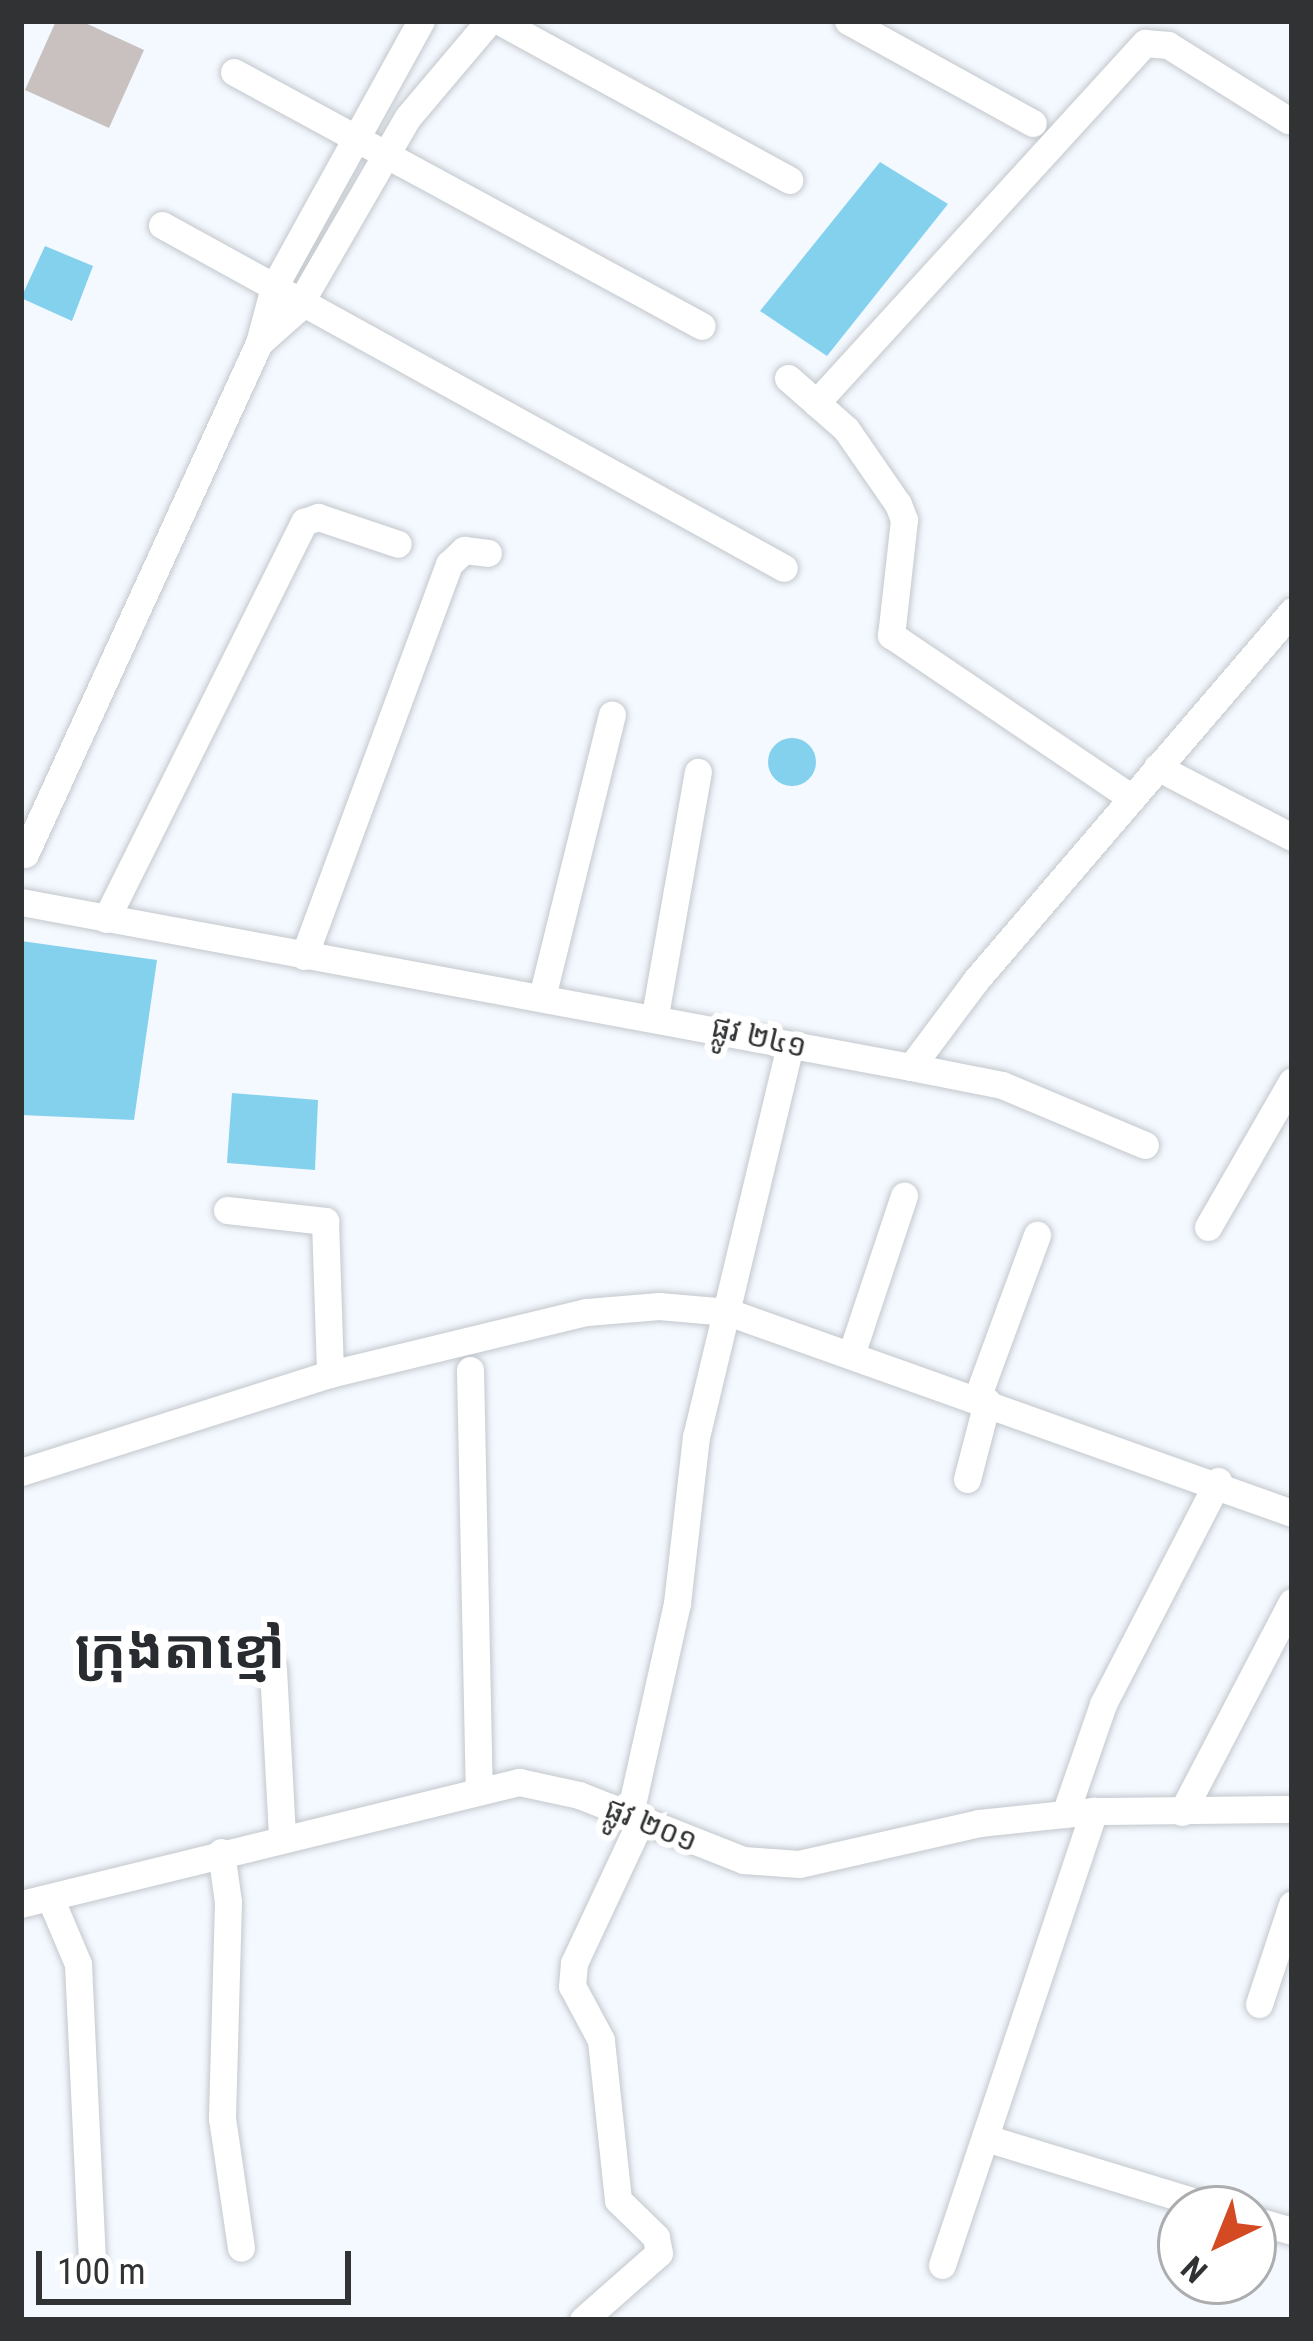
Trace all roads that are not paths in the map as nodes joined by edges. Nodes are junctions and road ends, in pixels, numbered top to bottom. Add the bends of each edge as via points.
1 (421, 21) edge
2 (489, 21) edge
3 (499, 21) edge
4 (848, 21) edge
5 (234, 71) dead end
6 (1288, 120) dead end
7 (1033, 124) dead end
8 (353, 136) junction
9 (387, 155) junction
10 (789, 180) dead end
11 (162, 225) dead end
12 (274, 287) junction
13 (302, 302) junction
14 (702, 326) dead end
15 (259, 343) junction
16 (788, 378) dead end
17 (816, 403) junction
18 (398, 544) dead end
19 (488, 553) dead end
20 (784, 568) dead end
21 (1292, 611) edge
22 (612, 715) dead end
23 (1157, 767) junction
24 (698, 772) dead end
25 (1132, 798) junction
26 (1292, 837) edge
27 (25, 854) dead end
28 (21, 902) edge
29 (106, 919) junction
30 (304, 956) junction
31 (542, 997) junction
32 (655, 1016) junction
33 (790, 1045) junction
34 (911, 1067) junction
35 (1292, 1081) edge
36 (1145, 1144) dead end
37 (904, 1196) dead end
38 (227, 1210) dead end
39 (1208, 1227) dead end
40 (1037, 1234) dead end
41 (728, 1312) junction
42 (851, 1355) junction
43 (470, 1370) dead end
44 (330, 1374) junction
45 (982, 1400) junction
46 (21, 1472) edge
47 (967, 1479) dead end
48 (1218, 1481) junction
49 (1292, 1513) edge
50 (1292, 1602) edge
51 (273, 1669) dead end
52 (479, 1790) junction
53 (1292, 1809) edge
54 (1094, 1810) junction
55 (1182, 1812) junction
56 (1065, 1814) junction
57 (634, 1821) junction
58 (282, 1837) junction
59 (221, 1852) junction
60 (51, 1900) junction
61 (21, 1904) edge
62 (1292, 1904) edge
63 (1259, 2004) dead end
64 (986, 2138) junction
65 (1157, 2191) edge
66 (241, 2248) dead end
67 (92, 2260) dead end
68 (942, 2265) dead end
69 (584, 2320) edge

1 - 8 street
2 - 9 street via 437,79
3 - 10 street
4 - 7 street
5 - 8 street
6 - 17 street via 1168,45 1144,43
8 - 9 street
8 - 12 street
9 - 13 street
9 - 14 street
11 - 12 street
12 - 13 street
12 - 15 street
13 - 15 street
13 - 20 street
15 - 27 street
16 - 17 street
17 - 25 street via 872,465 904,520 891,635
18 - 29 street via 318,517 304,522
19 - 30 street via 464,550 449,564
21 - 23 street
22 - 31 street
23 - 25 street
23 - 26 street
24 - 32 street
25 - 34 street
28 - 29 street, ផ្លូវ ២៤១
29 - 30 street, ផ្លូវ ២៤១
30 - 31 street, ផ្លូវ ២៤១
31 - 32 street, ផ្លូវ ២៤១
32 - 33 street, ផ្លូវ ២៤១
33 - 34 street, ផ្លូវ ២៤១
33 - 41 street
34 - 36 street, ផ្លូវ ២៤១ via 1002,1085
35 - 39 street
37 - 42 street
38 - 44 street via 325,1221
40 - 45 street
41 - 42 street
41 - 44 street via 587,1312
41 - 57 street via 696,1437 677,1603
42 - 45 street
43 - 52 street
44 - 46 street
45 - 47 street
45 - 48 street
48 - 49 street
48 - 56 street via 1103,1704
50 - 55 street
51 - 58 street
52 - 57 street, ផ្លូវ ២០១ via 519,1782 579,1795
52 - 58 street, ផ្លូវ ២០១
53 - 55 street, ផ្លូវ ២០១
54 - 55 street, ផ្លូវ ២០១
54 - 56 street, ផ្លូវ ២០១
54 - 64 street
56 - 57 street, ផ្លូវ ២០១ via 979,1823 799,1864 743,1860
57 - 69 street via 574,1963 572,1986 601,2039 618,2200 656,2237 659,2253
58 - 59 street, ផ្លូវ ២០១
59 - 60 street, ផ្លូវ ២០១
59 - 66 street via 228,1902 222,2118
60 - 61 street, ផ្លូវ ២០១
60 - 67 street via 78,1964
62 - 63 street
64 - 65 street
64 - 68 street

